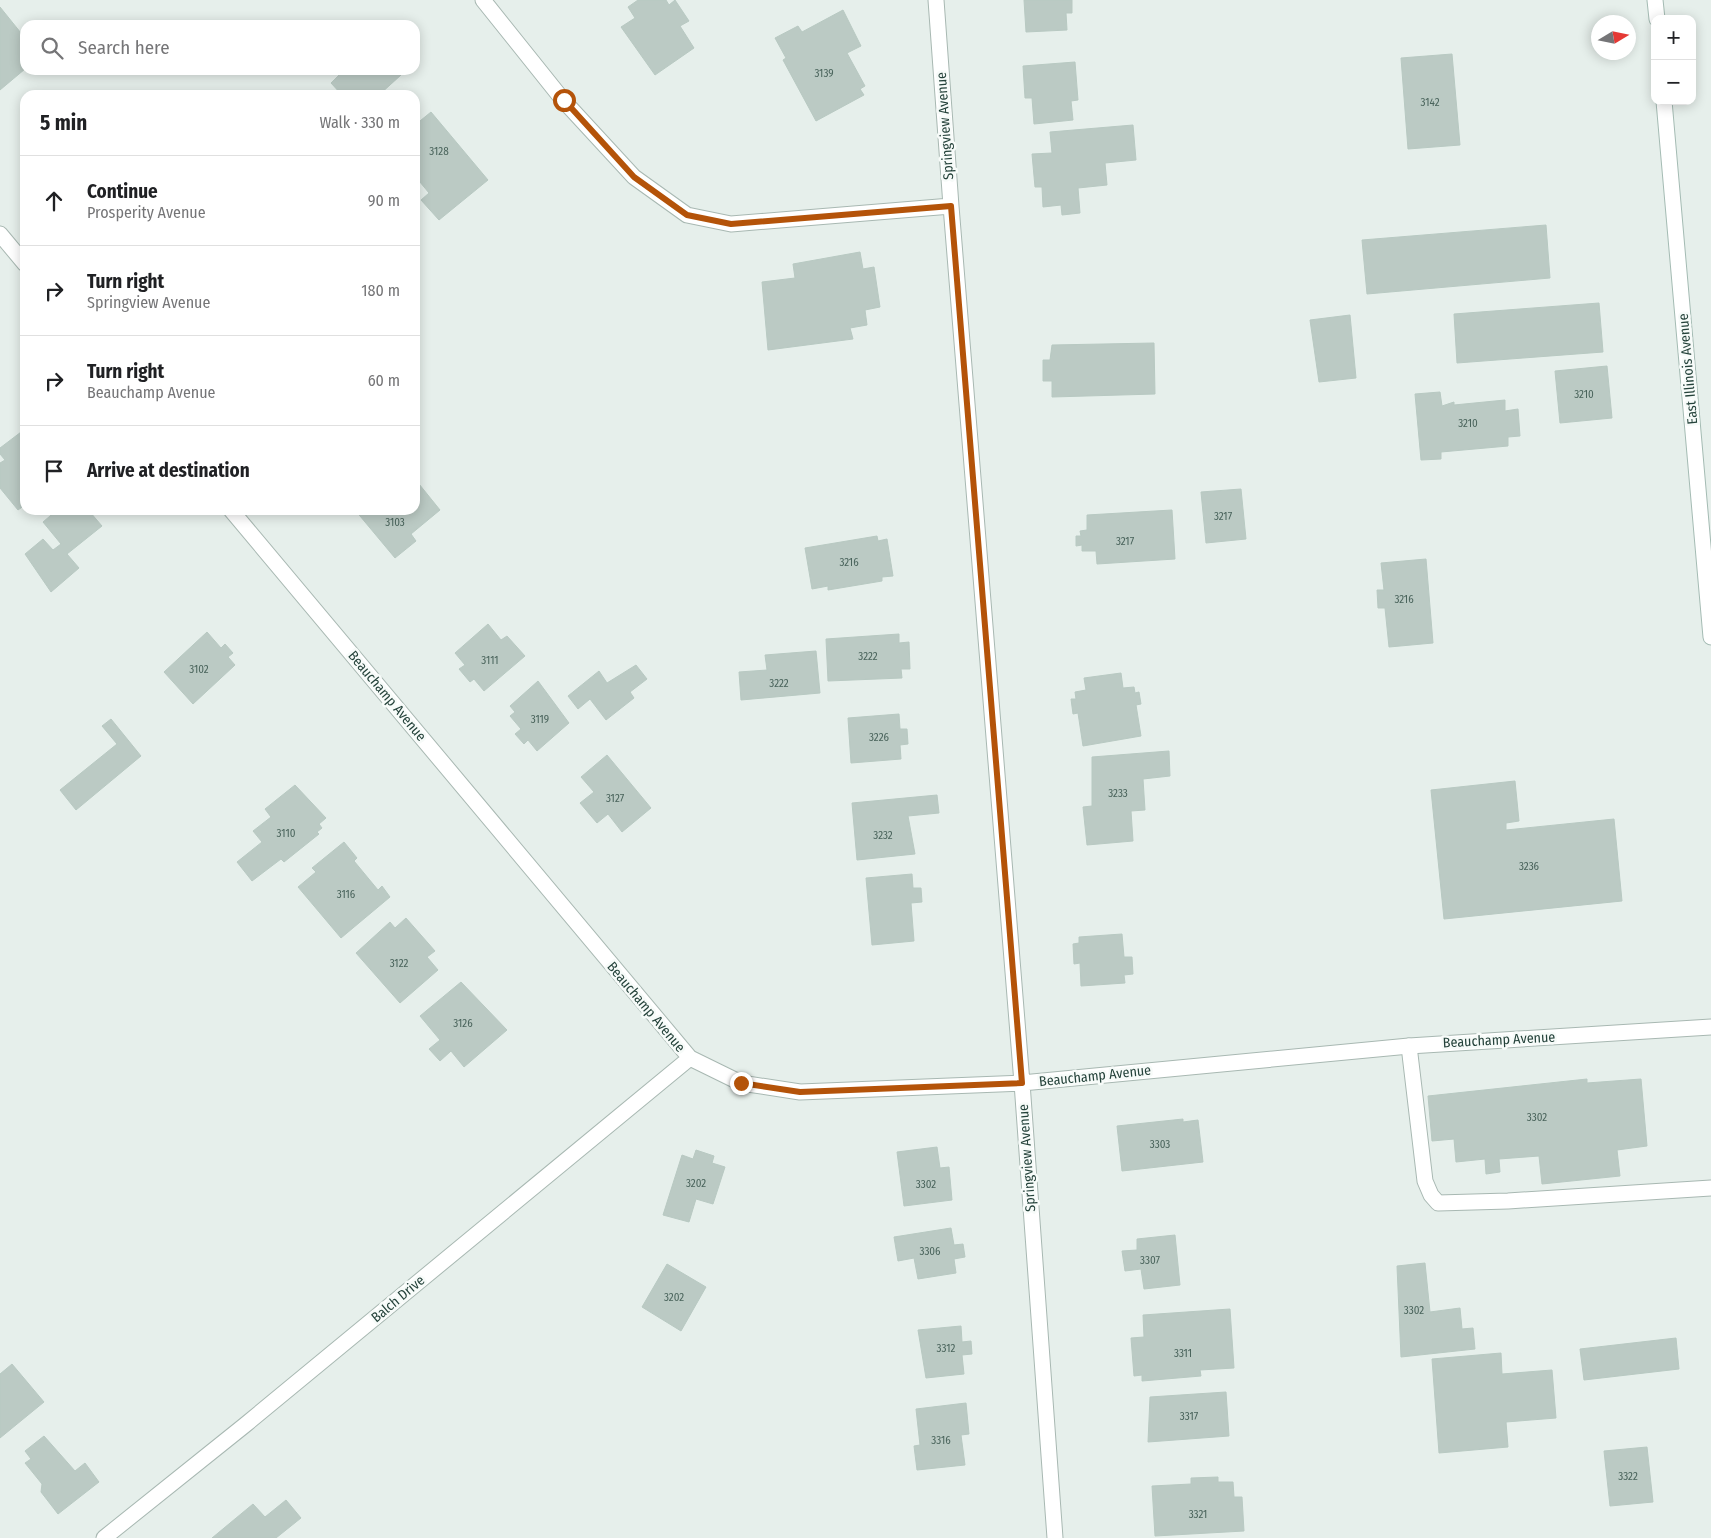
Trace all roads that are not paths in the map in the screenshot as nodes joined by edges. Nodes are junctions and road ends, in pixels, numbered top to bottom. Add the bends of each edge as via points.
1 (483, 0) edge
2 (936, 0) edge
3 (1656, 0) edge
4 (1657, 15) edge
5 (1664, 105) edge
6 (951, 206) junction
7 (0, 234) edge
8 (20, 258) edge
9 (235, 515) edge
10 (1711, 637) edge
11 (1711, 1027) edge
12 (1409, 1046) junction
13 (690, 1058) junction
14 (1022, 1083) junction
15 (1711, 1188) edge
16 (104, 1538) edge
17 (1055, 1538) edge

1 - 6 street via 564,100 634,177 687,215 731,224
2 - 6 street, Springview Avenue
3 - 4 street
5 - 10 street, East Illinois Avenue
6 - 14 street, Springview Avenue
7 - 8 street
9 - 13 street, Beauchamp Avenue
11 - 12 street, Beauchamp Avenue
12 - 14 street, Beauchamp Avenue
12 - 15 street via 1425,1181 1438,1203
13 - 14 street, Beauchamp Avenue via 741,1083 800,1092
13 - 16 street, Balch Drive
14 - 17 street, Springview Avenue

